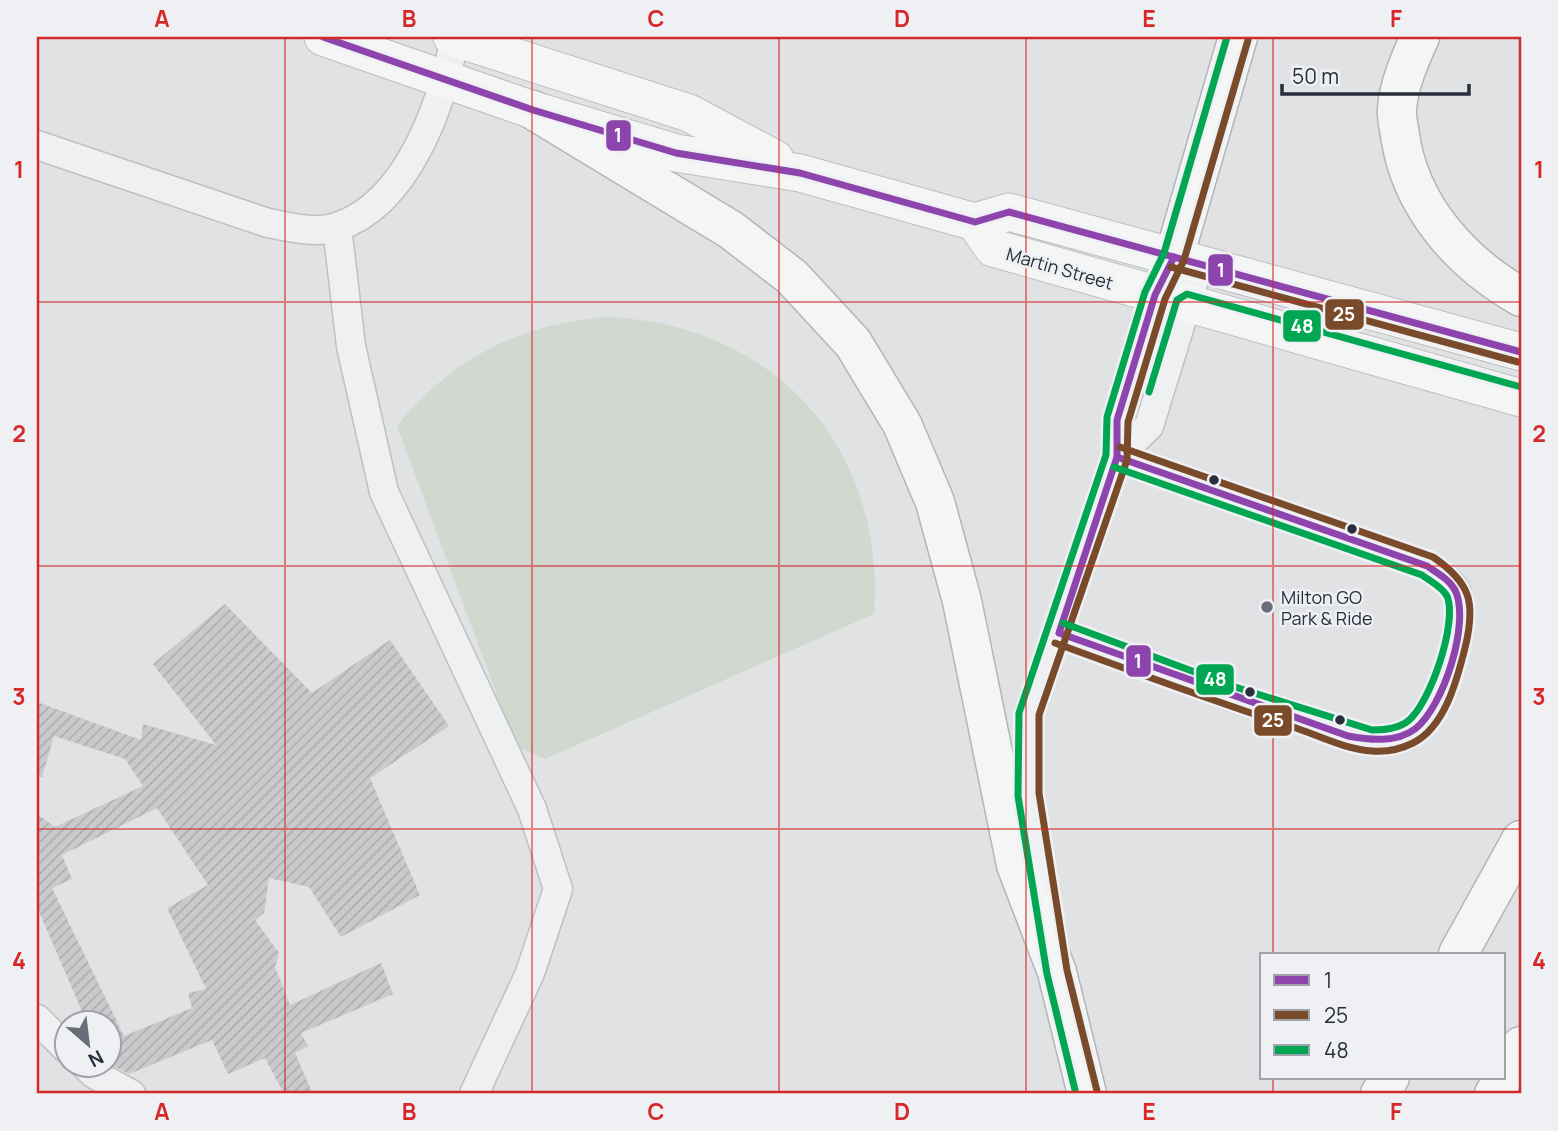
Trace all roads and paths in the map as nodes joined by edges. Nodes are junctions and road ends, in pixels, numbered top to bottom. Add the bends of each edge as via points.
1 (323, 37) edge
2 (454, 37) edge
3 (1238, 37) edge
4 (1420, 37) edge
5 (447, 78) junction
6 (533, 110) junction
7 (37, 145) edge
8 (800, 173) junction
9 (975, 222) junction
10 (337, 227) junction
11 (1186, 260) junction
12 (1521, 297) edge
13 (1171, 300) junction
14 (1521, 352) edge
15 (1521, 398) edge
16 (1117, 457) junction
17 (1059, 633) junction
18 (1521, 840) edge
19 (1459, 953) edge
20 (1057, 972) junction
21 (37, 1019) edge
22 (52, 1034) edge
23 (1521, 1046) edge
24 (1506, 1073) edge
25 (101, 1078) edge
26 (1389, 1078) edge
27 (1503, 1078) edge
28 (131, 1094) edge
29 (474, 1094) edge
30 (1087, 1094) edge
31 (1380, 1094) edge
32 (1494, 1094) edge

1 - 5 main road
2 - 5 street
2 - 8 main road via 689,113
3 - 11 highway
4 - 12 highway via 1396,109 1404,162 1426,210 1465,258
5 - 6 main road
5 - 10 street via 407,167 390,192
6 - 8 main road via 676,153
6 - 20 highway via 731,230 792,277 853,343 881,389 902,424 935,502 962,601 1016,865
7 - 10 street via 268,223 305,230
8 - 9 main road
9 - 11 main road via 1009,212
9 - 13 main road, Martin Street via 993,248
10 - 29 street via 351,346 384,492 532,809 558,889 530,973
11 - 13 street
11 - 14 main road
13 - 15 main road, Martin Street
13 - 16 street via 1149,426
16 - 17 street
16 - 17 street via 1427,566 1456,591 1461,625 1432,710 1418,727 1394,740 1371,741 1232,697
17 - 20 street via 1029,713 1028,794
18 - 19 highway
20 - 30 highway
21 - 22 street
23 - 24 highway
25 - 28 street
26 - 31 highway
27 - 32 highway

